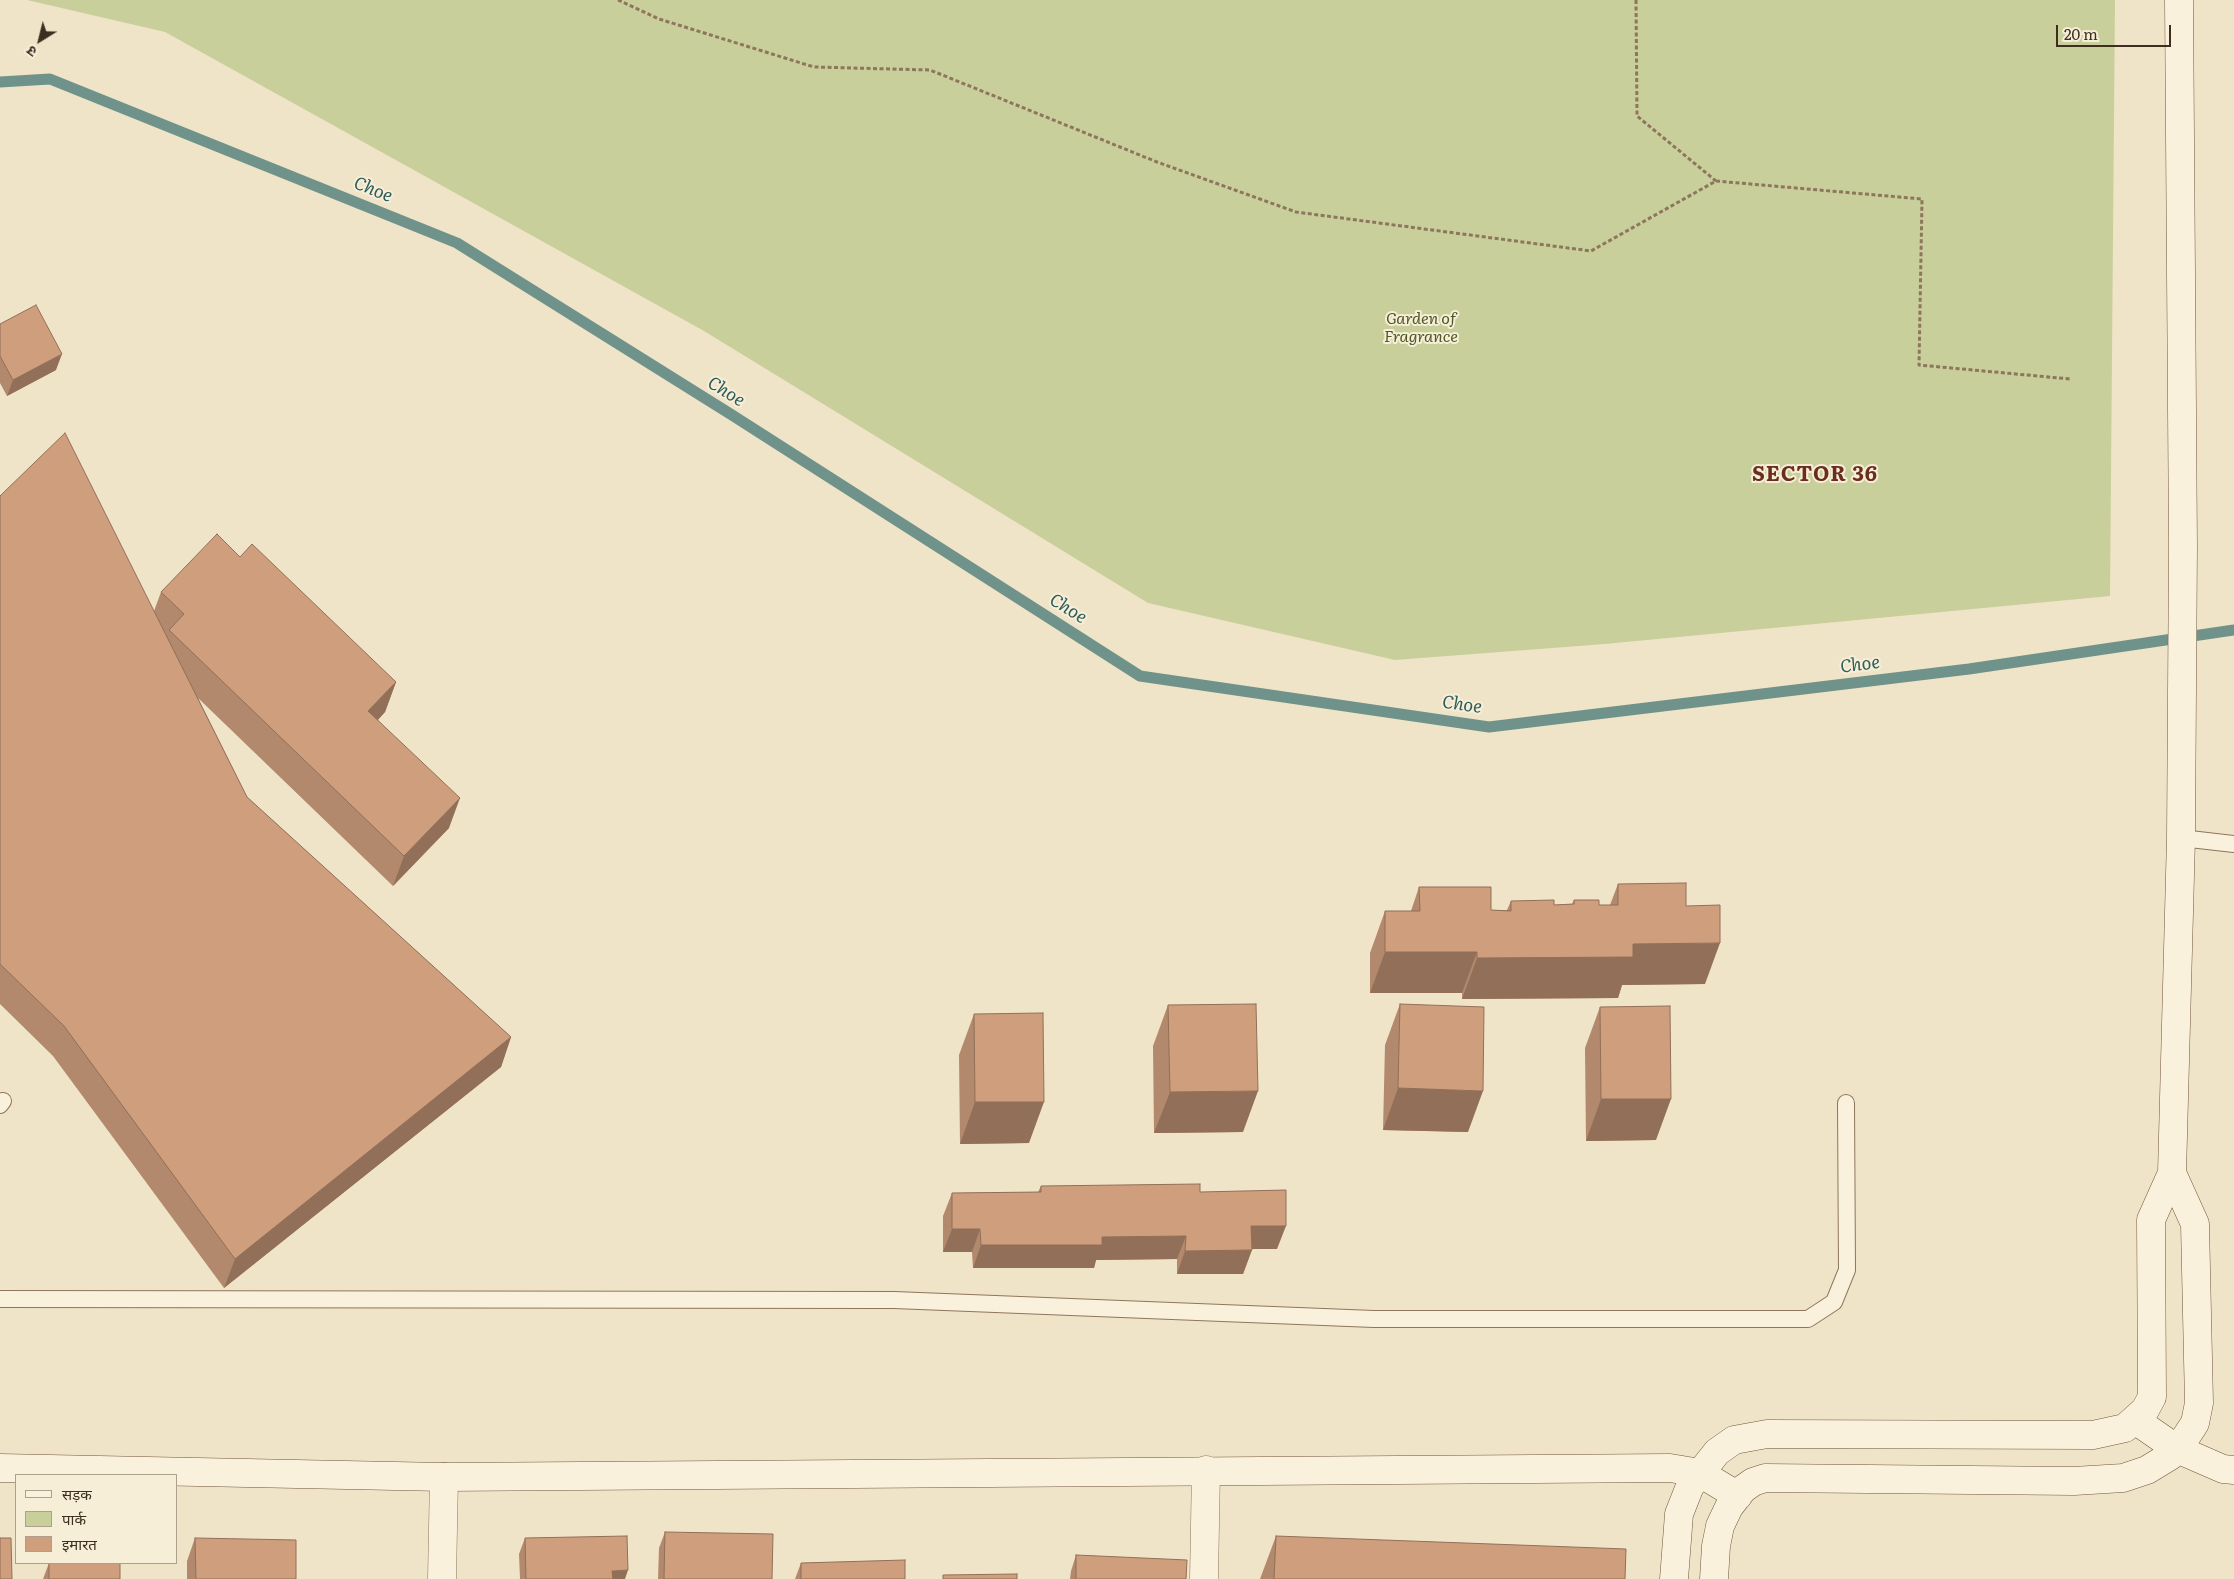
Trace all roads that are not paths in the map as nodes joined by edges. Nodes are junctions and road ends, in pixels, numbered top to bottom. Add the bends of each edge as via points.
1 (2179, 0) edge
2 (2182, 838) junction
3 (2234, 844) edge
4 (1846, 1103) dead end
5 (2172, 1173) junction
6 (0, 1299) edge
7 (2135, 1420) junction
8 (2177, 1449) junction
9 (0, 1468) edge
10 (1206, 1470) junction
11 (2234, 1470) edge
12 (1700, 1473) junction
13 (444, 1477) junction
14 (1738, 1496) junction
15 (442, 1579) edge
16 (1204, 1579) edge
17 (1674, 1579) edge
18 (1714, 1579) edge

1 - 2 street
2 - 3 lane
2 - 5 street
4 - 6 lane via 1848,1270 1834,1302 1808,1318 1374,1319 894,1300
5 - 7 street via 2151,1220 2153,1386 2152,1397
5 - 8 street via 2195,1224 2199,1403 2195,1423
7 - 8 street
7 - 12 street via 2125,1428 2093,1435 1767,1434 1734,1440 1717,1452
8 - 11 street via 2223,1469
8 - 14 street via 2147,1470 2123,1478 2074,1481 1765,1478 1753,1482
9 - 13 street
10 - 12 street via 1670,1468
10 - 13 street
10 - 16 street
12 - 14 street
12 - 17 street via 1690,1486 1679,1514
13 - 15 street
14 - 18 street via 1720,1526

